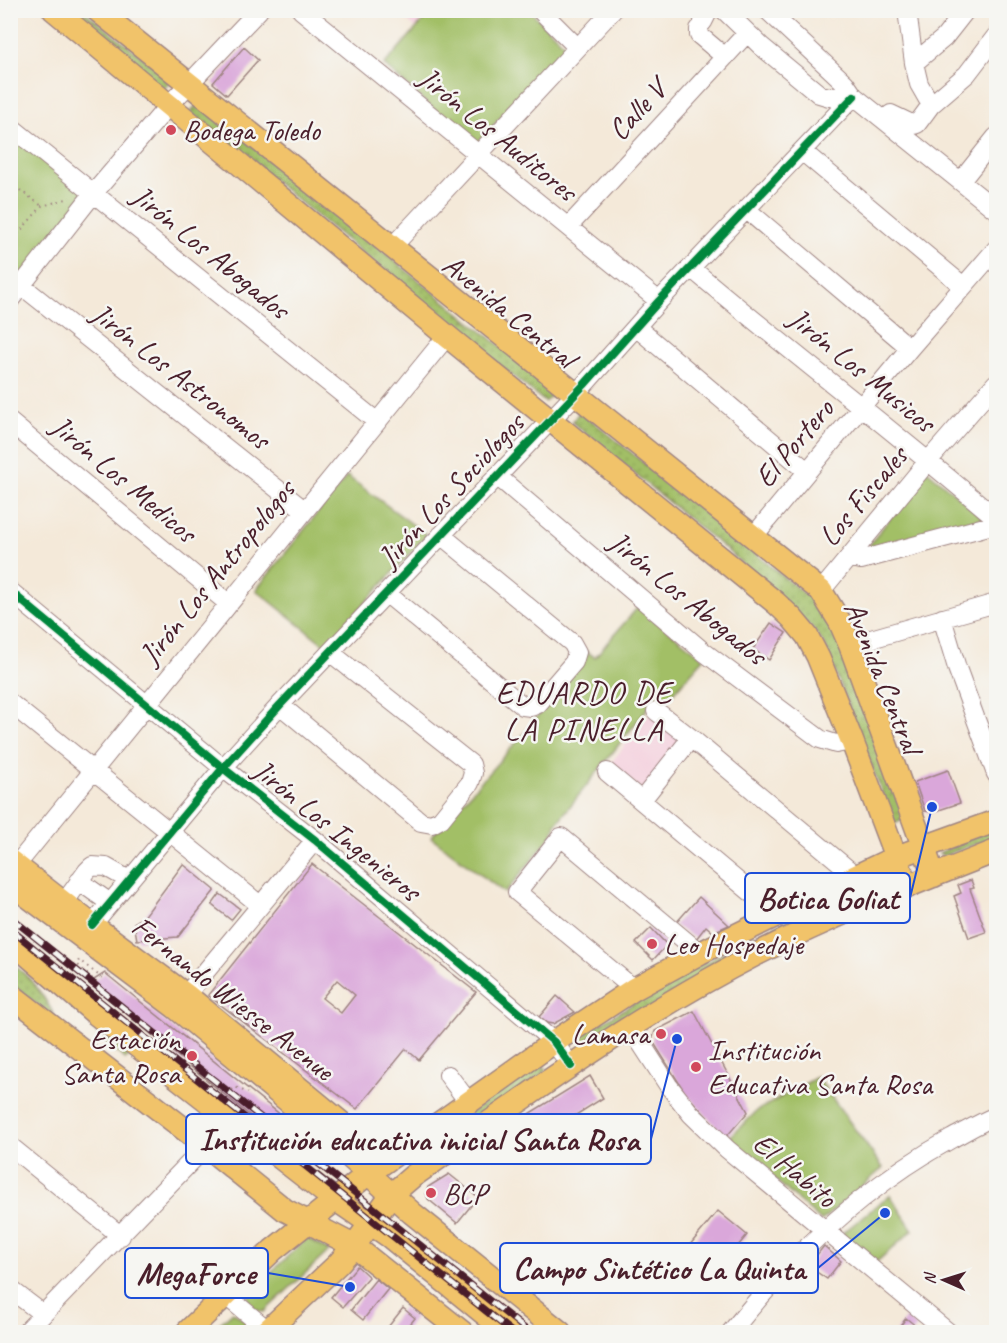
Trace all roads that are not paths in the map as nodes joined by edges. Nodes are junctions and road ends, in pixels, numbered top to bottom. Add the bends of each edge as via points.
1 (54, 10) edge
2 (97, 10) edge
3 (260, 10) edge
4 (301, 10) edge
5 (540, 10) edge
6 (613, 10) edge
7 (724, 10) edge
8 (767, 10) edge
9 (908, 10) edge
10 (966, 10) edge
11 (704, 20) edge
12 (747, 33) junction
13 (996, 36) edge
14 (577, 47) junction
15 (725, 57) junction
16 (914, 63) junction
17 (189, 86) junction
18 (854, 96) junction
19 (169, 105) junction
20 (931, 105) junction
21 (880, 115) junction
22 (10, 126) edge
23 (996, 137) edge
24 (802, 151) junction
25 (477, 155) junction
26 (961, 181) junction
27 (93, 194) junction
28 (747, 210) junction
29 (996, 210) edge
30 (568, 227) junction
31 (391, 248) junction
32 (996, 249) edge
33 (691, 268) junction
34 (963, 286) junction
35 (16, 293) edge
36 (659, 301) junction
37 (636, 327) junction
38 (447, 336) junction
39 (910, 348) junction
40 (996, 383) edge
41 (575, 395) junction
42 (990, 403) edge
43 (861, 407) junction
44 (552, 419) junction
45 (10, 422) edge
46 (376, 422) junction
47 (929, 460) junction
48 (807, 471) junction
49 (497, 476) junction
50 (304, 510) junction
51 (996, 518) edge
52 (996, 524) edge
53 (441, 535) junction
54 (753, 537) junction
55 (849, 557) junction
56 (10, 591) edge
57 (821, 591) junction
58 (386, 593) junction
59 (996, 603) edge
60 (229, 604) junction
61 (942, 618) junction
62 (850, 645) junction
63 (331, 653) junction
64 (10, 703) edge
65 (147, 704) junction
66 (280, 705) junction
67 (656, 711) dead end
68 (691, 738) junction
69 (852, 741) junction
70 (223, 768) junction
71 (94, 771) junction
72 (607, 772) dead end
73 (996, 774) edge
74 (642, 800) junction
75 (996, 821) edge
76 (170, 831) junction
77 (315, 840) junction
78 (922, 847) junction
79 (996, 851) edge
80 (896, 857) junction
81 (12, 871) edge
82 (856, 876) junction
83 (934, 876) junction
84 (124, 877) junction
85 (79, 881) junction
86 (907, 887) junction
87 (106, 900) junction
88 (64, 903) junction
89 (260, 905) junction
90 (777, 914) junction
91 (92, 925) junction
92 (10, 940) edge
93 (700, 953) junction
94 (634, 989) junction
95 (10, 994) edge
96 (186, 995) junction
97 (631, 1028) junction
98 (554, 1042) junction
99 (571, 1066) junction
100 (448, 1075) dead end
101 (460, 1109) junction
102 (996, 1116) edge
103 (469, 1137) junction
104 (10, 1146) edge
105 (206, 1146) junction
106 (393, 1156) junction
107 (369, 1173) junction
108 (413, 1176) junction
109 (392, 1194) junction
110 (335, 1201) junction
111 (306, 1222) junction
112 (371, 1224) junction
113 (822, 1231) junction
114 (121, 1236) junction
115 (354, 1246) junction
116 (10, 1289) edge
117 (225, 1295) junction
118 (43, 1314) junction
119 (927, 1326) edge
120 (26, 1332) edge
121 (187, 1332) edge
122 (268, 1332) edge
123 (462, 1332) edge
124 (507, 1332) edge
125 (560, 1332) edge
126 (731, 1332) edge
127 (948, 1332) edge

1 - 19 main road, Avenida Central
2 - 17 main road, Avenida Central
3 - 17 street
4 - 25 street, Jirón Los Auditores
5 - 14 street
6 - 14 street
7 - 12 street
8 - 18 street
9 - 16 street
10 - 16 street via 944,38
11 - 15 street via 699,35
12 - 15 street, Calle V
12 - 18 street via 819,94
13 - 20 street via 967,74
14 - 25 street
15 - 30 street, Calle V
16 - 20 street via 919,84
17 - 19 street
17 - 31 main road, Avenida Central
18 - 21 street
18 - 24 street, Jirón Los Sociologos
19 - 27 street
19 - 38 main road, Avenida Central
20 - 21 street via 914,125 891,114
21 - 26 street
22 - 27 street, Jirón Los Abogados
23 - 26 street
24 - 28 street, Jirón Los Sociologos
24 - 34 street
25 - 30 street, Jirón Los Auditores
25 - 31 street
26 - 29 street
27 - 35 street
27 - 46 street, Jirón Los Abogados
28 - 33 street, Jirón Los Sociologos
28 - 39 street
30 - 36 street, Jirón Los Auditores
31 - 41 main road, Avenida Central
32 - 34 street, El Portero
33 - 36 street, Jirón Los Sociologos
33 - 43 street, Jirón Los Musicos
34 - 39 street, El Portero
35 - 50 street, Jirón Los Astronomos
36 - 37 street, Jirón Los Sociologos
37 - 41 street, Jirón Los Sociologos
37 - 48 street
38 - 44 main road, Avenida Central
38 - 46 street, Jirón Los Antropologos
39 - 43 street, El Portero
40 - 42 street, Los Fiscales
41 - 44 street, Jirón Los Sociologos
41 - 54 main road, Avenida Central
42 - 47 street, Los Fiscales
43 - 47 street, Jirón Los Musicos
43 - 48 street, El Portero
44 - 49 street, Jirón Los Sociologos
44 - 69 main road, Avenida Central via 792,618 818,657
45 - 60 street, Jirón Los Medicos
46 - 50 street, Jirón Los Antropologos
47 - 51 street, Jirón Los Musicos
47 - 55 street, Los Fiscales
48 - 54 street, El Portero
49 - 53 street, Jirón Los Sociologos
49 - 69 street, Jirón Los Abogados via 704,652 820,739 836,744
50 - 60 street, Jirón Los Antropologos
52 - 55 street via 861,560
53 - 58 street, Jirón Los Sociologos
53 - 58 street via 572,643 577,652 574,662 538,704 531,708 523,706
54 - 57 main road, Avenida Central
55 - 57 street, Los Fiscales
56 - 65 street, Jirón Los Ingenieros
57 - 62 main road, Avenida Central
58 - 63 street, Jirón Los Sociologos
59 - 61 street
60 - 65 street, Jirón Los Antropologos
61 - 62 street
61 - 73 street
62 - 78 main road, Avenida Central
63 - 66 street, Jirón Los Sociologos
63 - 66 street via 471,764 470,783 441,819 432,824 421,822
64 - 71 street
65 - 70 street, Jirón Los Ingenieros
65 - 71 street, Jirón Los Antropologos
66 - 70 street, Jirón Los Sociologos
67 - 68 street
68 - 74 street
68 - 82 street
69 - 80 main road, Avenida Central
70 - 76 street, Jirón Los Sociologos
70 - 77 street, Jirón Los Ingenieros
71 - 76 street
71 - 81 street, Jirón Los Antropologos
72 - 74 street
74 - 90 street
75 - 78 main road
76 - 84 street, Jirón Los Sociologos
76 - 89 street
77 - 89 street
77 - 98 street, Jirón Los Ingenieros
78 - 80 main road
78 - 83 main road, Avenida Central
79 - 83 main road
80 - 82 main road
80 - 86 main road, Avenida Central
81 - 88 main road, Fernando Wiesse Avenue
81 - 107 main road, Fernando Wiesse Avenue
82 - 90 main road
83 - 86 main road
84 - 85 street via 106,867 92,866
84 - 87 street, Jirón Los Sociologos
85 - 87 street
85 - 88 street
86 - 97 main road via 754,955
87 - 91 street, Jirón Los Sociologos
88 - 91 main road, Fernando Wiesse Avenue
89 - 96 street
90 - 93 main road
91 - 96 main road, Fernando Wiesse Avenue
92 - 110 main road via 96,1014
93 - 94 main road
93 - 94 street via 561,837 518,892
94 - 98 main road
95 - 105 main road
96 - 107 main road, Fernando Wiesse Avenue via 362,1140
97 - 99 main road
97 - 113 street, El Habito via 691,1114
98 - 99 street, Jirón Los Ingenieros
98 - 101 main road
99 - 103 main road
100 - 101 street
101 - 103 main road
101 - 106 main road
102 - 113 street via 887,1179
103 - 108 main road
104 - 114 street
105 - 111 main road via 285,1210
105 - 114 street
106 - 107 main road
106 - 108 main road
107 - 109 main road, Fernando Wiesse Avenue
107 - 110 main road
108 - 109 main road
109 - 112 main road
109 - 125 main road, Fernando Wiesse Avenue
110 - 111 main road
110 - 112 main road
111 - 115 main road
111 - 117 main road
112 - 115 main road
112 - 124 main road
113 - 119 street, El Habito
113 - 126 street
114 - 118 street
115 - 122 main road
115 - 123 main road
116 - 118 street
117 - 121 main road
117 - 122 street
118 - 120 street
119 - 127 street, El Habito

